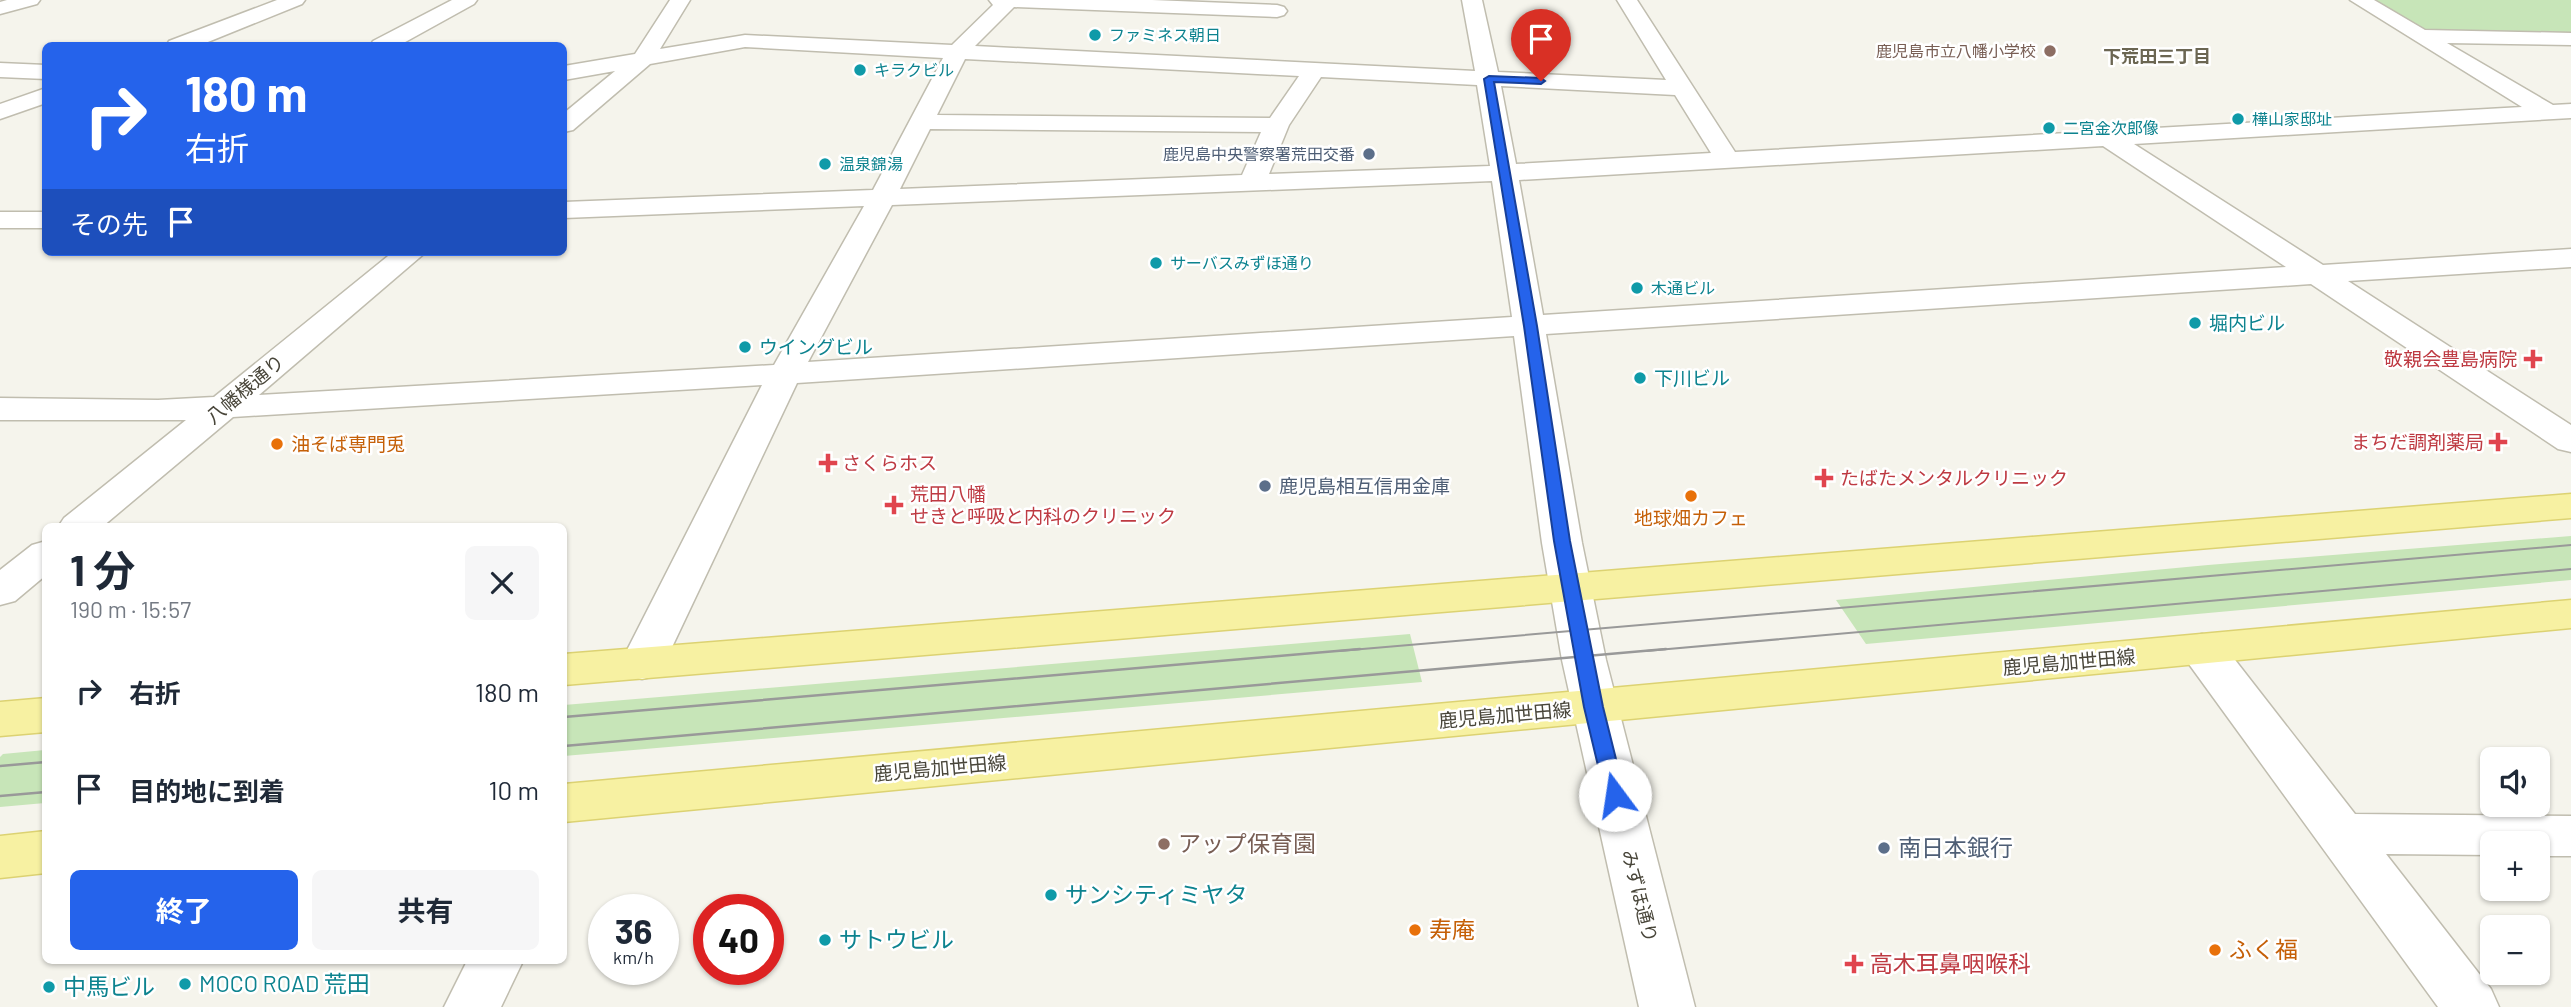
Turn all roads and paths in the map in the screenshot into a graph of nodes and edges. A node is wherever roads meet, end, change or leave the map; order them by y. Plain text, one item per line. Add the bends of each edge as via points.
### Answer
1 (30, 0) edge
2 (295, 0) edge
3 (467, 0) edge
4 (680, 0) edge
5 (999, 0) edge
6 (1008, 0) edge
7 (1472, 0) edge
8 (1628, 0) edge
9 (2360, 0) edge
10 (1279, 5) edge
11 (0, 8) edge
12 (2420, 36) junction
13 (2571, 39) edge
14 (187, 42) edge
15 (388, 42) edge
16 (957, 52) junction
17 (642, 60) junction
18 (1259, 67) junction
19 (0, 70) edge
20 (1314, 70) junction
21 (42, 72) edge
22 (567, 72) edge
23 (1489, 79) junction
24 (1681, 88) junction
25 (42, 96) edge
26 (0, 112) edge
27 (2560, 112) edge
28 (567, 122) edge
29 (920, 122) junction
30 (1278, 125) junction
31 (2571, 126) edge
32 (2108, 138) junction
33 (1727, 159) junction
34 (1504, 173) junction
35 (1252, 182) junction
36 (880, 198) junction
37 (567, 210) edge
38 (0, 220) edge
39 (42, 220) edge
40 (406, 256) edge
41 (2571, 258) edge
42 (2318, 275) junction
43 (1530, 326) junction
44 (785, 374) junction
45 (224, 407) junction
46 (0, 410) edge
47 (2571, 441) edge
48 (2571, 506) edge
49 (83, 523) edge
50 (42, 557) edge
51 (1571, 590) junction
52 (0, 591) edge
53 (2571, 614) edge
54 (2202, 649) junction
55 (642, 664) junction
56 (567, 670) edge
57 (1594, 707) junction
58 (42, 715) edge
59 (0, 719) edge
60 (568, 810) edge
61 (2341, 834) junction
62 (2571, 836) edge
63 (42, 852) edge
64 (0, 856) edge
65 (494, 964) edge
66 (472, 1007) edge
67 (1667, 1007) edge
68 (2471, 1007) edge

1 - 11 street
2 - 14 street
3 - 15 street
4 - 17 street
5 - 6 street
6 - 10 street
6 - 16 street
7 - 23 street, みずほ通り
8 - 24 street
9 - 12 street
10 - 18 street
12 - 13 street
12 - 27 street
16 - 17 street via 745,41
16 - 18 street
16 - 29 street
17 - 22 street
17 - 28 street
18 - 20 street
19 - 21 street
20 - 23 street
20 - 30 street
23 - 24 street
23 - 34 street, みずほ通り
24 - 33 street
25 - 26 street
27 - 31 street
27 - 32 street
29 - 30 street
29 - 36 street
30 - 35 street
32 - 33 street
32 - 42 street
33 - 34 street
34 - 35 street
34 - 43 street, みずほ通り
35 - 36 street
36 - 37 street
36 - 44 street
38 - 39 street
40 - 45 street, 八幡様通り
41 - 42 street
42 - 43 street
42 - 47 street
43 - 44 street
43 - 51 street, みずほ通り
44 - 45 street
44 - 55 street
45 - 46 street
45 - 49 street, 八幡様通り
48 - 51 main road
50 - 52 street
51 - 55 main road
51 - 57 street, みずほ通り
53 - 54 main road, 鹿児島加世田線
54 - 57 main road, 鹿児島加世田線
54 - 61 street
55 - 56 main road
57 - 60 main road, 鹿児島加世田線
57 - 67 street, みずほ通り
58 - 59 main road
61 - 62 street
61 - 68 street
63 - 64 main road
65 - 66 street

